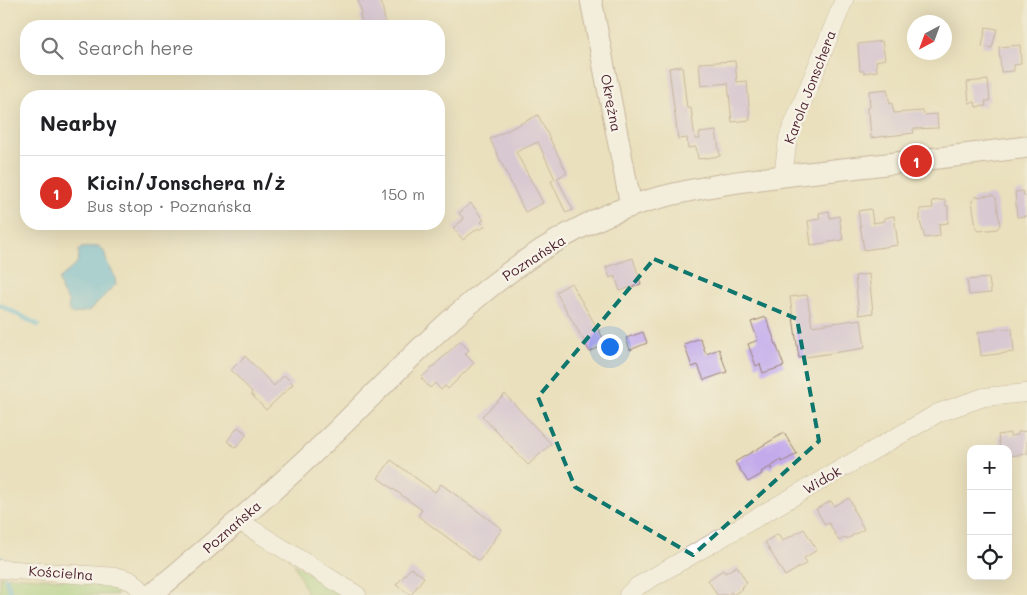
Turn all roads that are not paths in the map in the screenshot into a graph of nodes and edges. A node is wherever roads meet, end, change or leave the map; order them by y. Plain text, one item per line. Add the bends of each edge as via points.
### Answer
1 (591, 0) edge
2 (844, 0) edge
3 (1027, 147) edge
4 (783, 176) junction
5 (631, 206) junction
6 (1027, 393) edge
7 (240, 521) junction
8 (0, 569) edge
9 (146, 595) edge
10 (151, 595) edge
11 (357, 595) edge
12 (628, 595) edge

1 - 5 street, Okrężna
2 - 4 street, Karola Jonschera via 788,138
3 - 4 street, Poznańska
4 - 5 street, Poznańska via 700,188
5 - 7 street, Poznańska via 551,244 477,297
6 - 12 street, Widok via 984,397 938,413 638,586
7 - 10 street, Poznańska
7 - 11 street
8 - 9 street, Kościelna via 118,577 132,581

